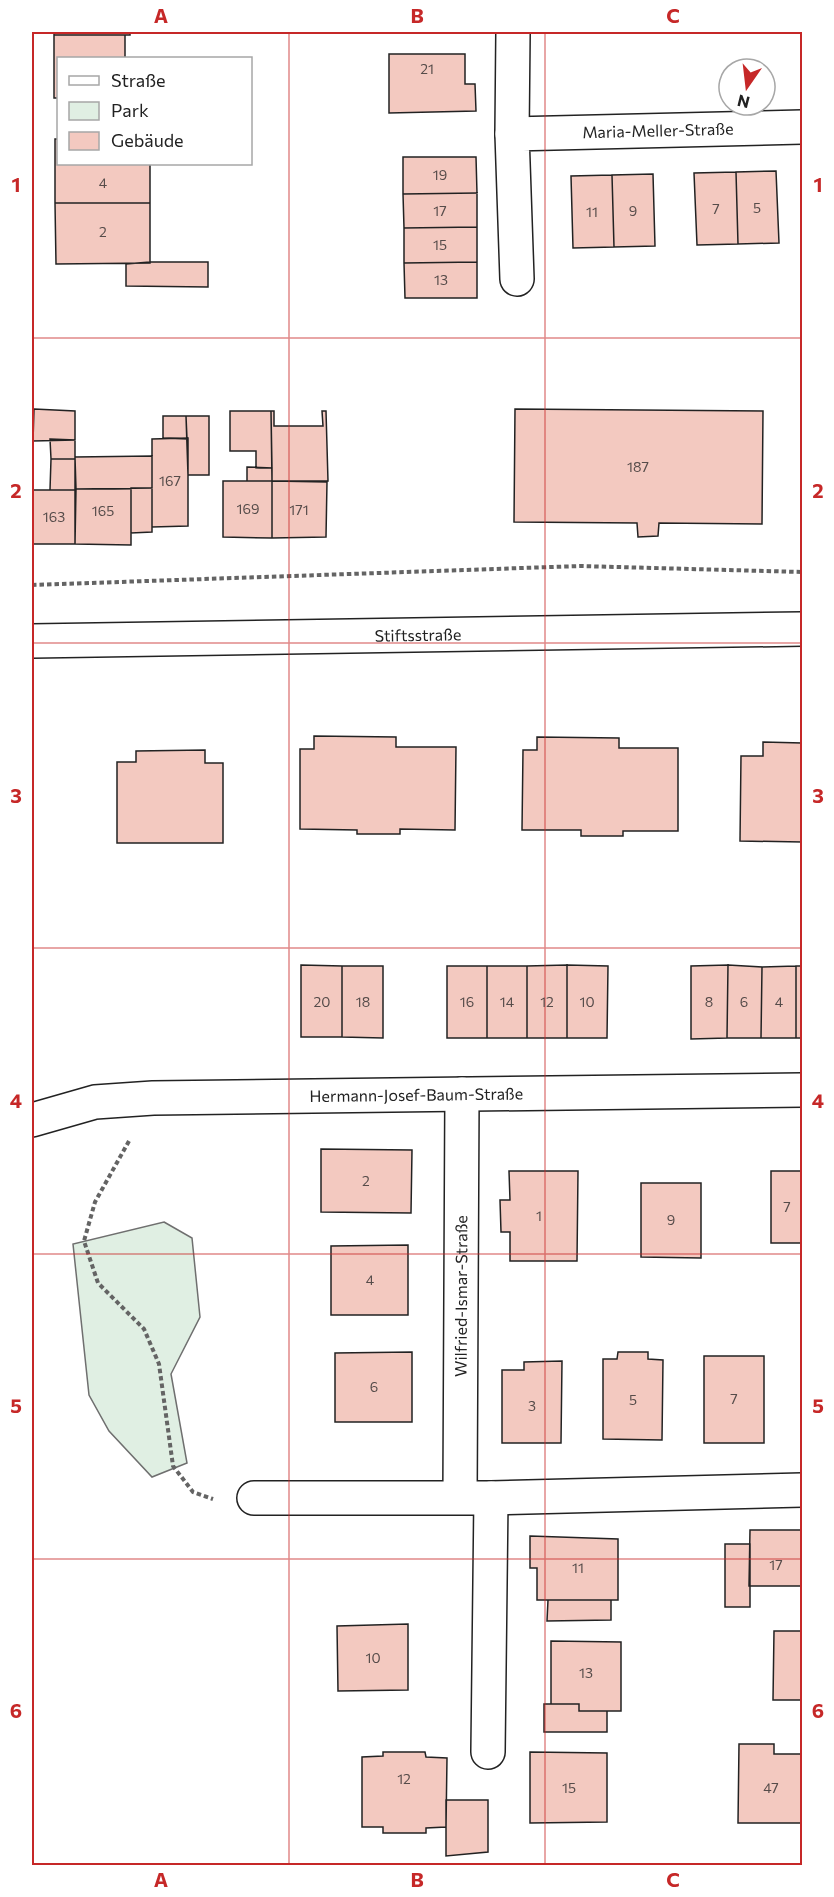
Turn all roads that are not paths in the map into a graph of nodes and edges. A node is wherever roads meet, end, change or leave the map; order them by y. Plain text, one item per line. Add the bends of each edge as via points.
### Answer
1 (513, 32) edge
2 (802, 127) edge
3 (513, 134) junction
4 (517, 279) dead end
5 (802, 628) edge
6 (32, 641) edge
7 (802, 1090) edge
8 (462, 1094) junction
9 (32, 1120) edge
10 (802, 1490) edge
11 (254, 1498) road end
12 (476, 1498) junction
13 (488, 1752) dead end

1 - 3 street
2 - 3 street, Maria-Meller-Straße
3 - 4 street
5 - 6 street, Stiftsstraße
7 - 8 street, Hermann-Josef-Baum-Straße
8 - 9 street, Hermann-Josef-Baum-Straße via 153,1098 95,1102
8 - 12 street, Wilfried-Ismar-Straße
10 - 12 street
11 - 12 street
12 - 13 street, Wilfried-Ismar-Straße

